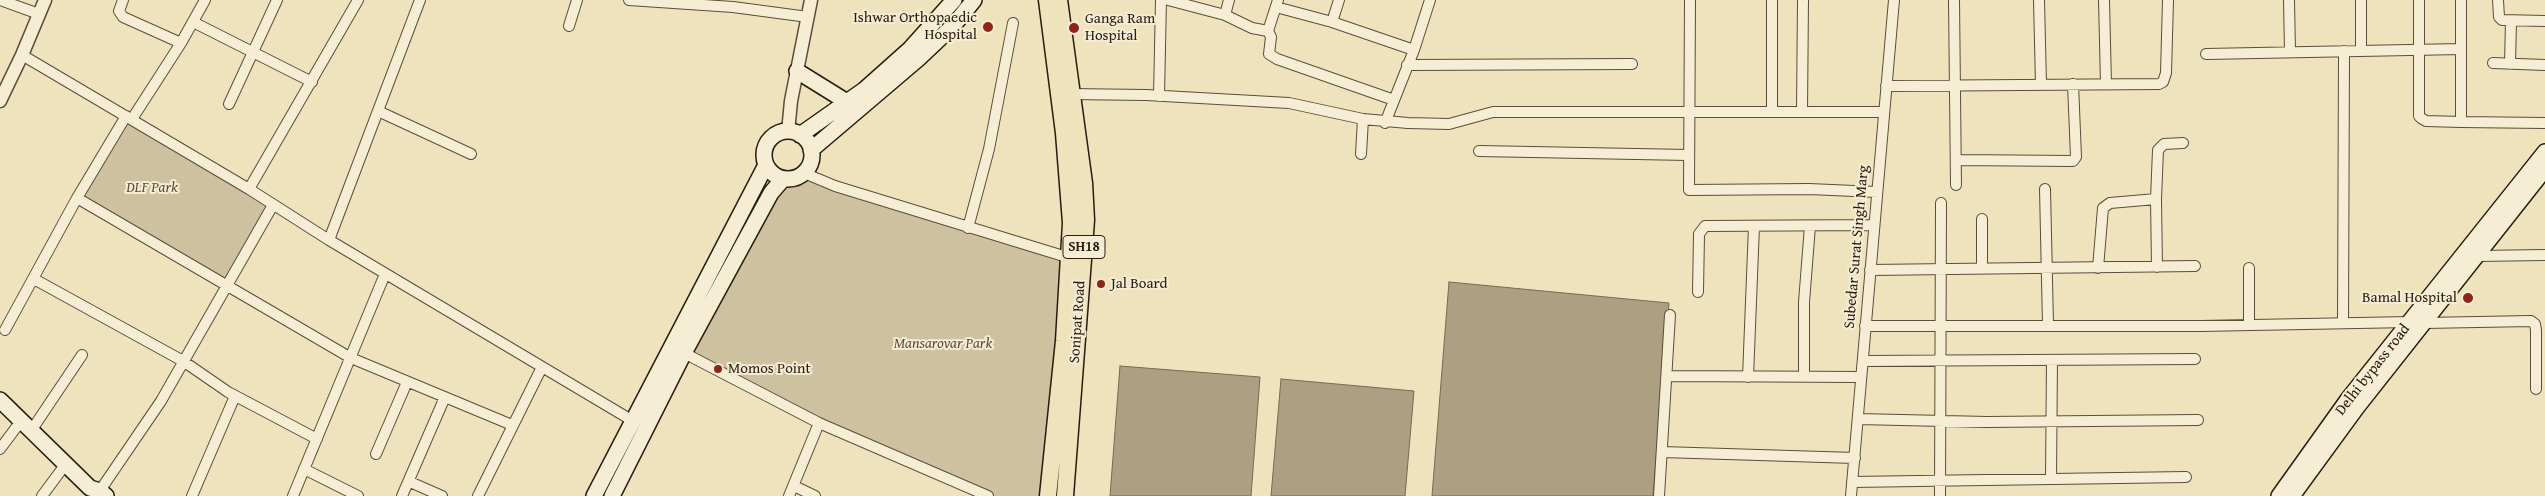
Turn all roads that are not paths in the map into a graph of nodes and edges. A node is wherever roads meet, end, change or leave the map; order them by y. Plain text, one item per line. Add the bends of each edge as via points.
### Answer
1 (0, 0) edge
2 (45, 0) edge
3 (122, 0) edge
4 (205, 0) edge
5 (277, 0) edge
6 (358, 0) edge
7 (420, 0) edge
8 (577, 0) edge
9 (629, 0) edge
10 (811, 0) edge
11 (954, 0) edge
12 (974, 0) edge
13 (1048, 0) edge
14 (1059, 0) edge
15 (1162, 0) edge
16 (1168, 0) edge
17 (1229, 0) edge
18 (1340, 0) edge
19 (1430, 0) edge
20 (1690, 0) edge
21 (1772, 0) edge
22 (1803, 0) edge
23 (1894, 0) edge
24 (1954, 0) edge
25 (2039, 0) edge
26 (2104, 0) edge
27 (2168, 0) edge
28 (2289, 0) edge
29 (2361, 0) edge
30 (2419, 0) edge
31 (2462, 0) edge
32 (2498, 0) edge
33 (640, 1) edge
34 (1190, 2) edge
35 (712, 3) edge
36 (1277, 4) edge
37 (39, 14) junction
38 (1224, 15) junction
39 (808, 17) junction
40 (2511, 21) junction
41 (2545, 21) edge
42 (193, 22) junction
43 (1332, 22) junction
44 (1014, 23) dead end
45 (569, 26) dead end
46 (1268, 31) junction
47 (181, 44) junction
48 (2461, 48) junction
49 (2419, 49) junction
50 (1414, 50) junction
51 (2344, 51) junction
52 (2361, 51) junction
53 (2290, 52) junction
54 (252, 53) junction
55 (2206, 54) dead end
56 (22, 55) junction
57 (2493, 63) dead end
58 (1632, 64) dead end
59 (2510, 64) junction
60 (1407, 65) junction
61 (2545, 65) edge
62 (797, 71) junction
63 (312, 82) junction
64 (2041, 84) junction
65 (2073, 84) junction
66 (2106, 84) junction
67 (1954, 85) junction
68 (1886, 86) junction
69 (1067, 94) junction
70 (1159, 96) junction
71 (1, 97) edge
72 (1394, 100) junction
73 (846, 102) junction
74 (229, 104) dead end
75 (378, 111) junction
76 (1690, 112) junction
77 (1772, 112) junction
78 (1802, 112) junction
79 (1884, 112) junction
80 (129, 118) junction
81 (1363, 120) junction
82 (2461, 122) junction
83 (1385, 123) junction
84 (2545, 123) edge
85 (794, 133) junction
86 (2183, 143) dead end
87 (811, 150) junction
88 (1479, 152) dead end
89 (471, 154) dead end
90 (1361, 154) dead end
91 (1688, 156) junction
92 (1956, 160) junction
93 (2544, 161) edge
94 (766, 165) junction
95 (804, 173) junction
96 (783, 179) junction
97 (1956, 185) dead end
98 (250, 189) junction
99 (2045, 189) dead end
100 (1877, 192) junction
101 (77, 198) junction
102 (2156, 199) junction
103 (1941, 203) dead end
104 (273, 205) junction
105 (1982, 219) dead end
106 (1874, 225) junction
107 (1754, 226) junction
108 (1810, 226) junction
109 (968, 228) junction
110 (329, 240) junction
111 (2545, 255) edge
112 (1070, 258) junction
113 (2469, 260) junction
114 (2195, 266) dead end
115 (2157, 267) junction
116 (2047, 268) junction
117 (2098, 268) junction
118 (2249, 268) dead end
119 (1941, 269) junction
120 (1982, 269) junction
121 (1870, 270) junction
122 (385, 274) junction
123 (34, 279) junction
124 (225, 286) junction
125 (1698, 292) dead end
126 (1670, 315) dead end
127 (2343, 323) junction
128 (2417, 323) junction
129 (2249, 325) junction
130 (1866, 326) junction
131 (1941, 326) junction
132 (2048, 326) junction
133 (5, 330) dead end
134 (1070, 342) junction
135 (684, 354) junction
136 (82, 355) dead end
137 (352, 358) junction
138 (2195, 359) dead end
139 (1941, 360) junction
140 (2052, 360) junction
141 (183, 361) junction
142 (1863, 361) junction
143 (542, 367) junction
144 (1804, 375) junction
145 (1667, 376) junction
146 (1748, 377) junction
147 (1861, 377) junction
148 (407, 382) junction
149 (2536, 389) dead end
150 (236, 396) junction
151 (445, 397) junction
152 (0, 400) edge
153 (1858, 419) junction
154 (2198, 420) dead end
155 (633, 421) junction
156 (1942, 421) junction
157 (2051, 421) junction
158 (819, 423) junction
159 (512, 425) junction
160 (26, 426) junction
161 (317, 439) junction
162 (0, 448) edge
163 (1662, 452) junction
164 (376, 454) dead end
165 (1855, 458) junction
166 (66, 465) junction
167 (304, 469) junction
168 (2186, 477) dead end
169 (2051, 479) junction
170 (1940, 480) junction
171 (410, 482) junction
172 (1852, 482) junction
173 (791, 491) edge
174 (967, 492) edge
175 (97, 493) edge
176 (42, 496) edge
177 (192, 496) edge
178 (293, 496) edge
179 (358, 496) edge
180 (402, 496) edge
181 (442, 496) edge
182 (478, 496) edge
183 (594, 496) edge
184 (612, 496) edge
185 (815, 496) edge
186 (988, 496) edge
187 (1048, 496) edge
188 (1065, 496) edge
189 (1659, 496) edge
190 (1851, 496) edge
191 (1940, 496) edge
192 (2279, 496) edge
193 (2292, 496) edge

1 - 37 street
2 - 37 street
3 - 47 street via 119,11 123,17
4 - 42 street
5 - 54 street
6 - 63 street
7 - 75 street
8 - 45 street
9 - 33 street
10 - 39 street
11 - 73 main road via 910,49
12 - 87 main road via 953,26 918,59
13 - 69 main road, Sonipat Road / SH18
14 - 69 main road, Sonipat Road / SH18
15 - 70 street
16 - 34 street
17 - 38 street
18 - 43 street
19 - 50 street
20 - 76 street
21 - 77 street
22 - 78 street
23 - 68 street, Subedar Surat Singh Marg
24 - 67 street
25 - 64 street
26 - 66 street
27 - 66 street via 2163,82
28 - 53 street
29 - 52 street
30 - 49 street
31 - 48 street
32 - 40 street via 2499,17
33 - 35 street
34 - 38 street
35 - 39 street
36 - 43 street
36 - 46 street
37 - 56 street
38 - 46 street via 1252,28
39 - 62 street
40 - 41 street
40 - 59 street
42 - 47 street
42 - 54 street
43 - 50 street
44 - 109 street via 989,149
46 - 72 street via 1271,37 1269,54 1277,59
47 - 80 street
48 - 49 street
48 - 82 street
49 - 52 street
49 - 82 street via 2419,116 2426,121
50 - 60 street
51 - 52 street
51 - 53 street
51 - 127 street
53 - 55 street
54 - 63 street
54 - 74 street
56 - 71 street
56 - 80 street
57 - 59 street
58 - 60 street
59 - 61 street
60 - 72 street
62 - 73 main road
62 - 85 street
63 - 98 street
64 - 65 street
64 - 67 street
65 - 66 street
65 - 92 street via 2076,158 2073,161
67 - 68 street
67 - 92 street
68 - 79 street, Subedar Surat Singh Marg
69 - 70 street
69 - 112 main road, Sonipat Road / SH18
69 - 134 main road, Sonipat Road / SH18 via 1084,183 1086,220
70 - 81 street via 1289,102
72 - 83 street
73 - 85 main road
75 - 89 street
75 - 110 street
76 - 77 street
76 - 83 street via 1493,112 1449,124
76 - 91 street
77 - 78 street
78 - 79 street
79 - 100 street, Subedar Surat Singh Marg
80 - 98 street
80 - 101 street
81 - 83 street
81 - 90 street
82 - 84 street
85 - 87 main road via 807,142
85 - 94 main road via 781,132 769,141 765,148
86 - 102 street via 2164,144 2158,150
87 - 95 main road via 811,160
88 - 91 street
91 - 100 street via 1687,186 1692,192 1809,189
92 - 97 street
93 - 113 main road, Delhi bypass road
94 - 96 main road
94 - 155 main road
95 - 96 main road
95 - 109 street
96 - 135 main road via 771,192
98 - 104 street
99 - 116 street
100 - 106 street, Subedar Surat Singh Marg
101 - 123 street
101 - 124 street
102 - 115 street
102 - 117 street via 2110,203 2103,208
103 - 119 street
104 - 110 street
104 - 124 street
105 - 120 street
106 - 108 street
106 - 121 street, Subedar Surat Singh Marg
107 - 108 street
107 - 125 street via 1705,226 1701,229
107 - 146 street
108 - 144 street via 1804,302
109 - 112 street
110 - 122 street
111 - 113 street
112 - 134 main road, Sonipat Road / SH18
113 - 128 main road, Delhi bypass road
114 - 115 street
115 - 117 street
116 - 117 street
116 - 120 street
116 - 132 street
118 - 129 street
119 - 120 street
119 - 121 street
119 - 131 street
121 - 130 street, Subedar Surat Singh Marg
122 - 137 street
122 - 143 street
123 - 133 street
123 - 141 street
124 - 137 street
124 - 141 street
126 - 145 street
127 - 128 street
127 - 129 street
128 - 149 street via 2531,321 2536,330
128 - 192 main road, Delhi bypass road via 2349,398
128 - 193 main road, Delhi bypass road
129 - 132 street
130 - 131 street
130 - 142 street, Subedar Surat Singh Marg
131 - 132 street
131 - 139 street
134 - 187 main road, Sonipat Road / SH18
134 - 188 main road, Sonipat Road / SH18
135 - 158 street
135 - 184 main road
136 - 160 street
137 - 148 street
137 - 161 street
138 - 140 street
139 - 140 street
139 - 142 street
139 - 156 street
140 - 157 street
141 - 150 street
141 - 175 street via 161,401
142 - 147 street, Subedar Surat Singh Marg
143 - 155 street
143 - 159 street
144 - 146 street
144 - 147 street via 1810,378
145 - 146 street
145 - 163 street
147 - 153 street, Subedar Surat Singh Marg
148 - 151 street
148 - 164 street
150 - 161 street
150 - 177 street
151 - 159 street
151 - 171 street
152 - 160 main road
153 - 156 street
153 - 165 street, Subedar Surat Singh Marg
154 - 157 street
155 - 183 main road
156 - 157 street
156 - 170 street
157 - 169 street
158 - 173 street
158 - 174 street
159 - 182 street
160 - 162 street
160 - 166 main road
161 - 167 street
163 - 165 street
163 - 189 street
165 - 172 street, Subedar Surat Singh Marg
166 - 175 main road
166 - 176 street
167 - 178 street
167 - 179 street
168 - 169 street
169 - 170 street
170 - 172 street
170 - 191 street
171 - 180 street
171 - 181 street
172 - 190 street, Subedar Surat Singh Marg
173 - 185 street
174 - 186 street

